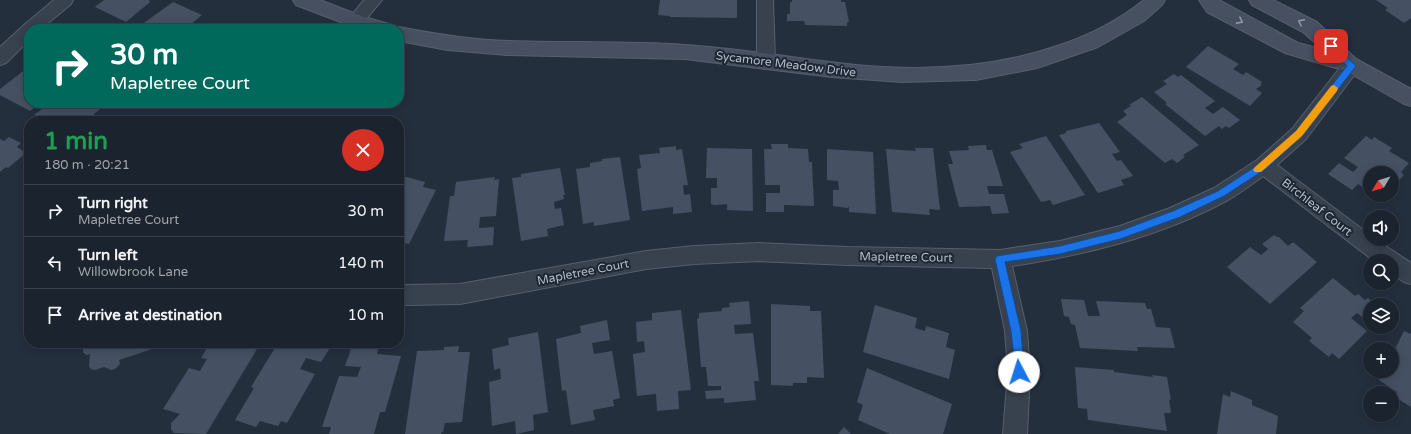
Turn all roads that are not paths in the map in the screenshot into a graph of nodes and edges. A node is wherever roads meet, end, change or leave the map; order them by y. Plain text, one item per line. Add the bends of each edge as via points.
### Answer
1 (66, 0) edge
2 (302, 0) edge
3 (374, 0) edge
4 (766, 0) edge
5 (1156, 0) edge
6 (1208, 0) edge
7 (1258, 0) edge
8 (355, 21) junction
9 (37, 24) edge
10 (365, 24) edge
11 (404, 35) edge
12 (24, 36) edge
13 (0, 58) edge
14 (766, 61) junction
15 (1352, 66) junction
16 (1411, 98) edge
17 (1264, 166) junction
18 (1381, 254) edge
19 (1000, 259) junction
20 (1399, 267) edge
21 (1411, 275) edge
22 (404, 295) edge
23 (1015, 434) edge

1 - 9 street
2 - 8 street
3 - 8 street
4 - 14 street
5 - 14 street, Sycamore Meadow Drive via 1137,16 1091,42 1037,61 976,73 902,75 832,70
6 -> 15 street via 1214,7 1292,48
15 -> 7 street via 1310,27
8 - 10 street
11 - 14 street, Sycamore Meadow Drive via 448,43 507,48 686,52
12 - 13 street
15 - 16 street
15 - 17 street, Mapletree Court via 1299,134
17 - 18 street, Birchleaf Court
17 - 19 street, Mapletree Court via 1221,194 1120,235 1060,250
19 - 22 street, Mapletree Court via 759,252 694,255 646,260 460,294
19 - 23 street via 1016,331 1019,372
20 - 21 street, Birchleaf Court

